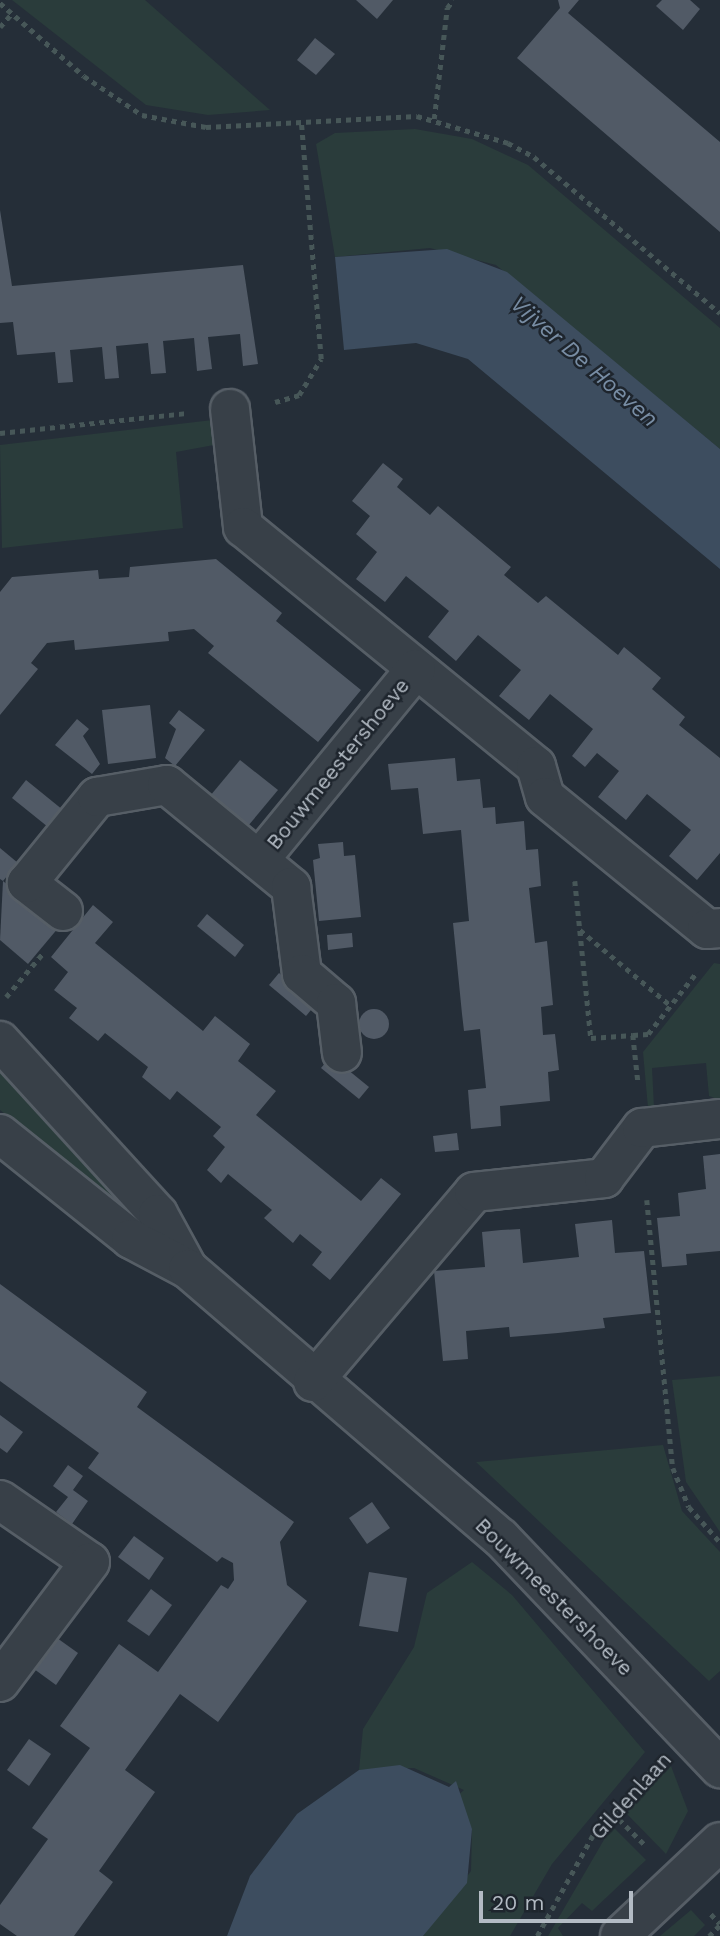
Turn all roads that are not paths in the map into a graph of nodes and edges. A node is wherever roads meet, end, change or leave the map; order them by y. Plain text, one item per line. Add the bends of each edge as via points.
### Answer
1 (230, 409) road end
2 (416, 669) junction
3 (259, 860) junction
4 (63, 911) road end
5 (720, 928) edge
6 (0, 1041) edge
7 (342, 1053) dead end
8 (720, 1119) edge
9 (0, 1134) edge
10 (188, 1269) junction
11 (313, 1382) junction
12 (0, 1500) edge
13 (0, 1682) edge
14 (720, 1768) edge
15 (720, 1842) edge
16 (620, 1936) edge

1 - 2 street, Bouwmeestershoeve via 243,527
2 - 3 street, Bouwmeestershoeve
2 - 5 street, Bouwmeestershoeve via 536,766 545,797 569,818 707,929
3 - 4 street, Bouwmeestershoeve via 167,785 97,797 27,883
3 - 7 street, Bouwmeestershoeve via 291,887 302,974 336,1003
6 - 10 street, Bouwmeestershoeve via 158,1214
8 - 11 street via 633,1140 604,1178 474,1192
9 - 10 street, Bouwmeestershoeve via 131,1239
10 - 11 street, Bouwmeestershoeve
11 - 14 street, Bouwmeestershoeve via 501,1538
12 - 13 street via 90,1562
15 - 16 street

